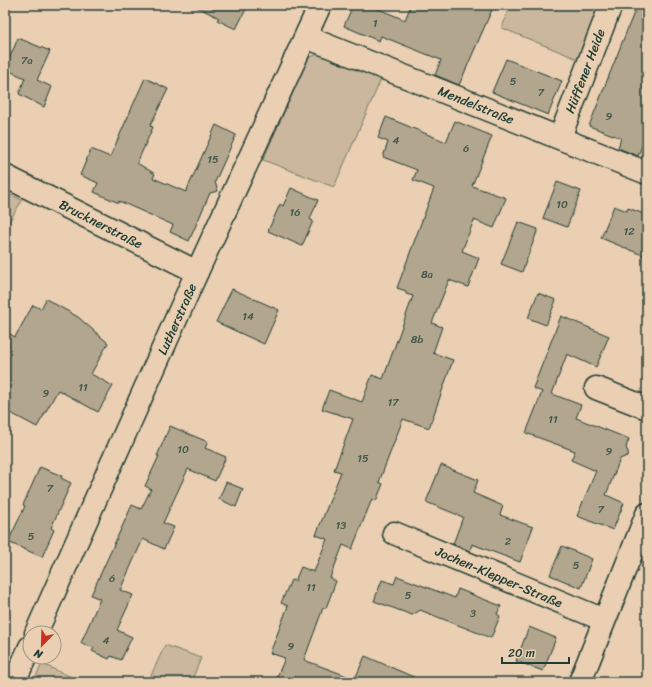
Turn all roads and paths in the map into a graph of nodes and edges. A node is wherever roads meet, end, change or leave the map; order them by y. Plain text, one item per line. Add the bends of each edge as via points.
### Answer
1 (320, 5) edge
2 (611, 5) edge
3 (306, 37) junction
4 (560, 137) junction
5 (647, 173) edge
6 (5, 176) edge
7 (197, 272) junction
8 (596, 388) dead end
9 (647, 408) edge
10 (647, 514) edge
11 (394, 533) dead end
12 (604, 620) junction
13 (40, 625) edge
14 (22, 664) edge
15 (14, 682) edge
16 (580, 682) edge

1 - 3 street, Lutherstraße
2 - 4 street, Hüffener Heide
3 - 4 street, Mendelstraße
3 - 7 street, Lutherstraße
4 - 5 street, Mendelstraße
6 - 7 street, Brucknerstraße
7 - 13 street, Lutherstraße
8 - 9 street
10 - 12 street
11 - 12 street, Jochen-Klepper-Straße
12 - 16 street
14 - 15 street

